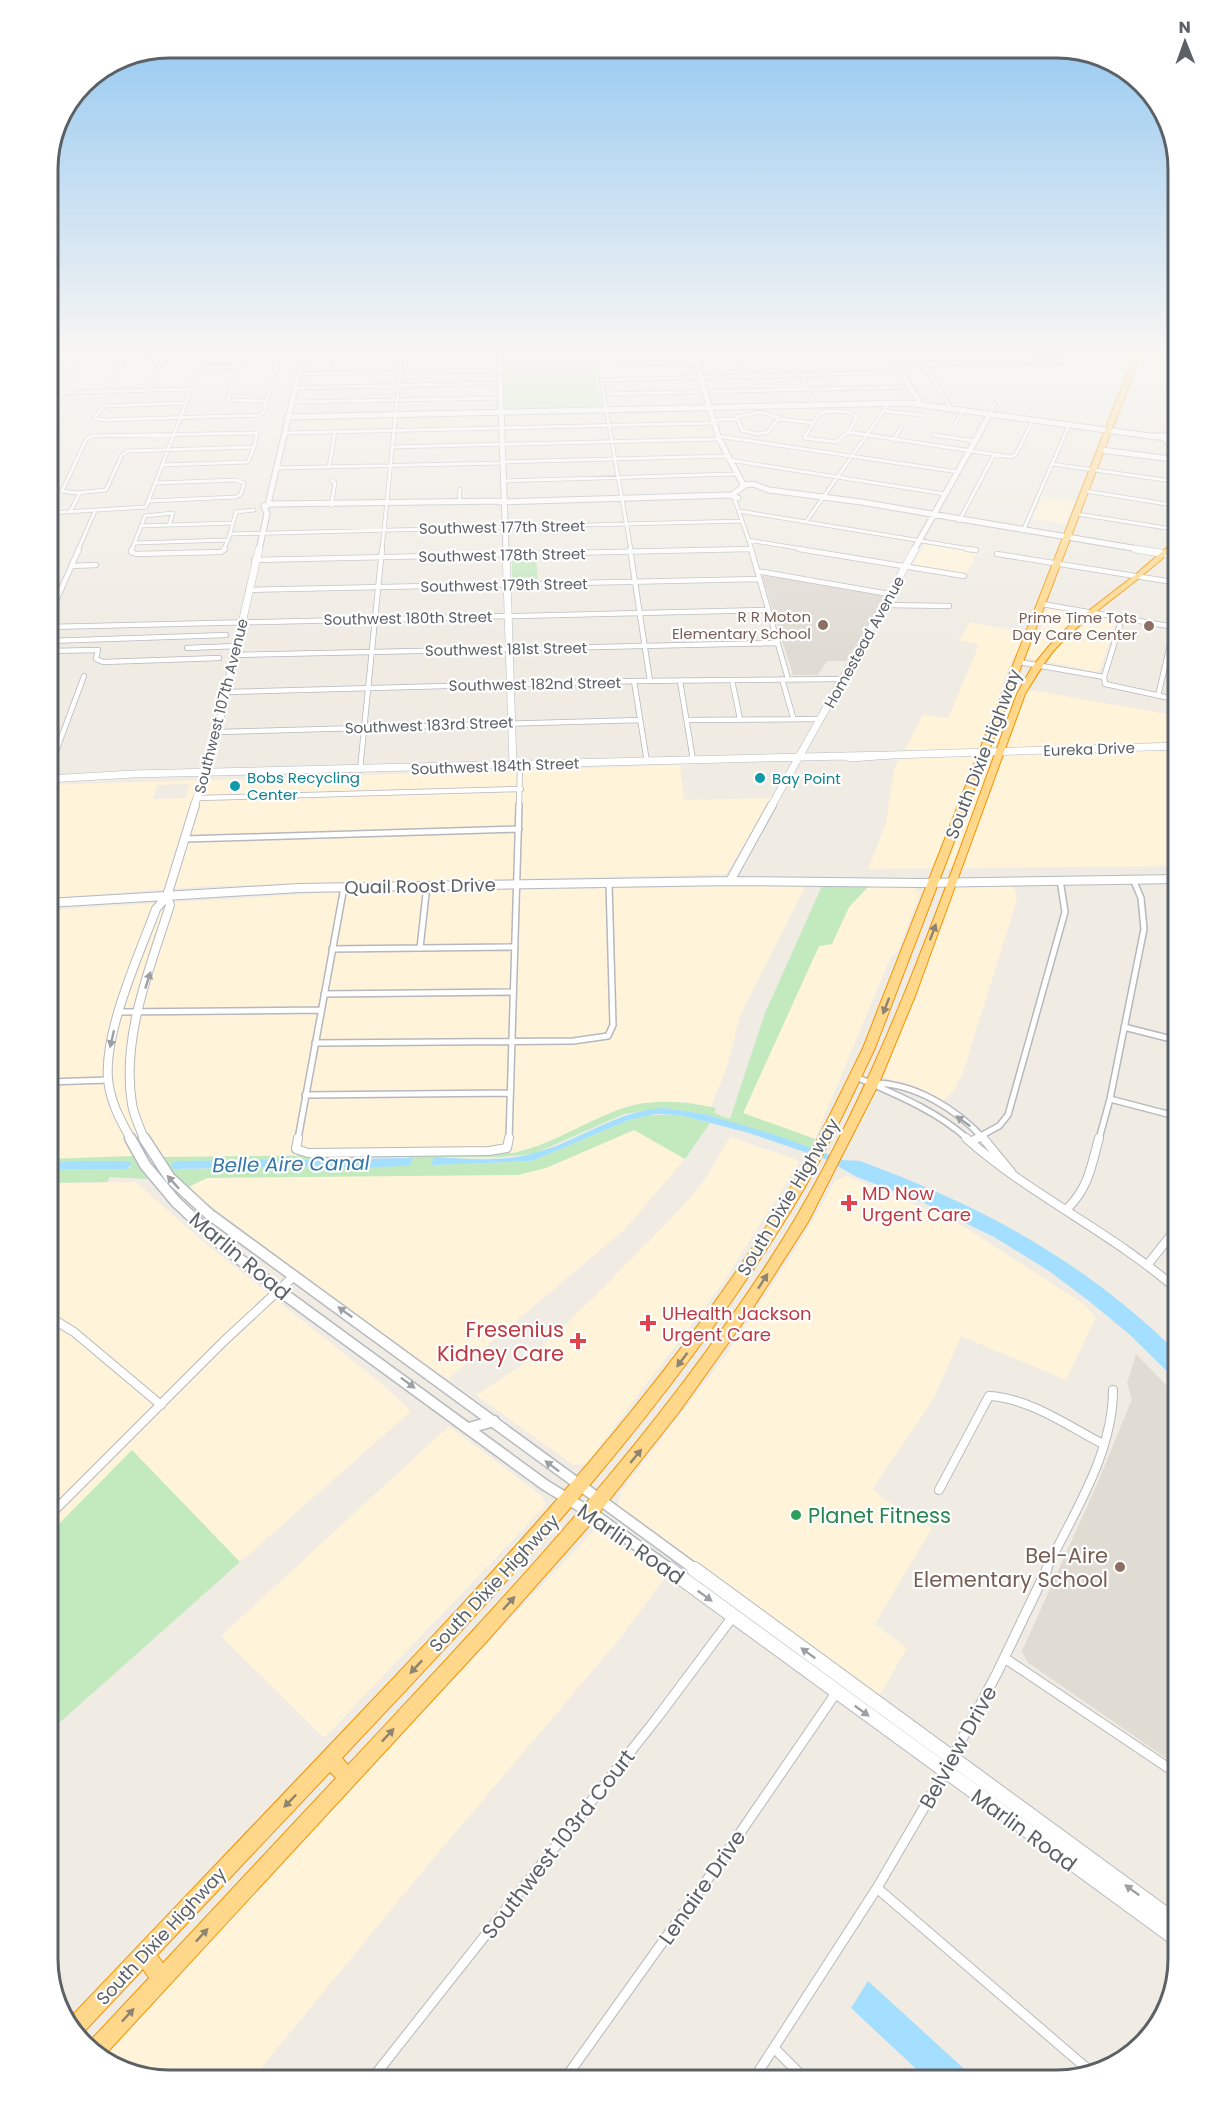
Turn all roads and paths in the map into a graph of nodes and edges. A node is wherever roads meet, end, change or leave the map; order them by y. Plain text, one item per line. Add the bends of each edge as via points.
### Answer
1 (83, 450) edge
2 (141, 450) edge
3 (168, 450) edge
4 (253, 450) edge
5 (281, 450) edge
6 (332, 450) edge
7 (391, 450) edge
8 (502, 450) edge
9 (614, 450) edge
10 (724, 450) edge
11 (812, 450) edge
12 (856, 450) edge
13 (957, 450) edge
14 (1016, 450) edge
15 (1058, 450) edge
16 (1101, 450) edge
17 (1103, 450) edge
18 (969, 452) junction
19 (994, 455) junction
20 (852, 456) junction
21 (728, 458) junction
22 (616, 459) junction
23 (1168, 459) edge
24 (502, 463) junction
25 (1052, 464) junction
26 (162, 465) junction
27 (389, 465) junction
28 (329, 467) junction
29 (277, 468) junction
30 (1094, 470) junction
31 (958, 472) junction
32 (736, 475) junction
33 (620, 477) junction
34 (838, 477) junction
35 (332, 480) dead end
36 (1168, 480) edge
37 (503, 481) junction
38 (156, 483) junction
39 (744, 486) junction
40 (753, 488) junction
41 (460, 489) dead end
42 (1085, 491) junction
43 (80, 493) junction
44 (945, 494) junction
45 (622, 498) junction
46 (731, 498) junction
47 (822, 499) junction
48 (149, 501) junction
49 (503, 501) junction
50 (459, 502) junction
51 (386, 503) junction
52 (1168, 504) edge
53 (331, 505) junction
54 (270, 506) junction
55 (255, 510) dead end
56 (95, 511) junction
57 (740, 511) junction
58 (70, 512) junction
59 (59, 513) edge
60 (1077, 514) junction
61 (933, 517) junction
62 (959, 521) junction
63 (742, 522) junction
64 (806, 522) junction
65 (233, 523) junction
66 (625, 524) junction
67 (170, 525) junction
68 (141, 526) junction
69 (505, 527) junction
70 (1168, 528) edge
71 (384, 530) junction
72 (1023, 531) junction
73 (261, 532) junction
74 (230, 533) junction
75 (1067, 538) junction
76 (228, 540) junction
77 (748, 540) junction
78 (920, 541) junction
79 (135, 543) junction
80 (750, 549) junction
81 (976, 550) dead end
82 (1168, 550) edge
83 (629, 552) junction
84 (997, 554) dead end
85 (1164, 554) junction
86 (506, 555) junction
87 (1168, 555) edge
88 (380, 558) junction
89 (255, 561) junction
90 (1058, 563) junction
91 (96, 565) dead end
92 (71, 566) junction
93 (906, 566) junction
94 (757, 571) junction
95 (964, 576) dead end
96 (1136, 576) junction
97 (759, 579) junction
98 (1168, 581) edge
99 (634, 582) junction
100 (506, 584) junction
101 (378, 587) junction
102 (248, 590) junction
103 (59, 594) edge
104 (889, 594) junction
105 (885, 604) junction
106 (1042, 604) junction
107 (949, 606) dead end
108 (768, 610) junction
109 (1089, 612) junction
110 (640, 613) junction
111 (507, 616) junction
112 (1122, 618) junction
113 (375, 619) junction
114 (243, 622) junction
115 (1168, 626) edge
116 (59, 627) edge
117 (226, 634) dead end
118 (190, 636) junction
119 (103, 639) junction
120 (59, 641) edge
121 (778, 643) junction
122 (237, 645) junction
123 (187, 646) junction
124 (645, 646) junction
125 (99, 650) junction
126 (508, 650) junction
127 (59, 651) edge
128 (371, 653) junction
129 (235, 655) junction
130 (1168, 655) edge
131 (219, 658) dead end
132 (183, 659) junction
133 (1019, 662) junction
134 (1037, 665) junction
135 (84, 676) dead end
136 (1104, 677) junction
137 (785, 679) junction
138 (843, 679) junction
139 (732, 680) junction
140 (634, 681) junction
141 (650, 681) junction
142 (680, 681) junction
143 (1011, 681) junction
144 (1026, 684) junction
145 (510, 685) junction
146 (368, 688) junction
147 (226, 692) junction
148 (1158, 696) junction
149 (1168, 698) edge
150 (793, 717) junction
151 (820, 718) junction
152 (740, 719) junction
153 (640, 720) junction
154 (687, 720) junction
155 (511, 723) junction
156 (364, 727) junction
157 (217, 732) junction
158 (1168, 746) edge
159 (59, 749) edge
160 (983, 752) junction
161 (999, 752) junction
162 (799, 757) junction
163 (693, 760) junction
164 (647, 762) junction
165 (516, 765) junction
166 (360, 770) junction
167 (206, 774) junction
168 (59, 777) edge
169 (521, 789) junction
170 (198, 798) junction
171 (966, 799) junction
172 (981, 802) junction
173 (519, 829) junction
174 (185, 839) junction
175 (1133, 879) junction
176 (1168, 879) edge
177 (730, 880) junction
178 (935, 880) junction
179 (1060, 880) junction
180 (951, 881) junction
181 (609, 882) junction
182 (518, 884) junction
183 (427, 885) junction
184 (344, 887) junction
185 (167, 896) junction
186 (59, 902) edge
187 (515, 947) junction
188 (420, 948) junction
189 (332, 949) junction
190 (907, 952) junction
191 (139, 955) junction
192 (156, 955) junction
193 (902, 964) junction
194 (918, 971) junction
195 (914, 984) junction
196 (513, 992) junction
197 (324, 994) junction
198 (321, 1010) junction
199 (120, 1012) junction
200 (138, 1012) junction
201 (1124, 1027) junction
202 (1168, 1038) edge
203 (511, 1041) junction
204 (315, 1043) junction
205 (856, 1077) junction
206 (127, 1078) junction
207 (108, 1080) junction
208 (58, 1082) edge
209 (873, 1083) junction
210 (510, 1093) junction
211 (305, 1095) junction
212 (1110, 1099) junction
213 (1168, 1114) edge
214 (981, 1136) junction
215 (972, 1141) junction
216 (1017, 1179) junction
217 (1067, 1209) junction
218 (1168, 1239) edge
219 (1148, 1264) junction
220 (294, 1276) junction
221 (1168, 1281) edge
222 (279, 1290) junction
223 (725, 1300) junction
224 (744, 1310) junction
225 (58, 1321) edge
226 (375, 1335) junction
227 (361, 1348) junction
228 (403, 1354) junction
229 (389, 1369) junction
230 (1113, 1390) dead end
231 (161, 1405) junction
232 (494, 1421) junction
233 (469, 1428) junction
234 (1103, 1444) junction
235 (939, 1490) dead end
236 (575, 1494) junction
237 (594, 1506) junction
238 (58, 1507) edge
239 (742, 1605) junction
240 (733, 1617) junction
241 (1006, 1659) junction
242 (836, 1693) junction
243 (330, 1758) junction
244 (952, 1758) junction
245 (1168, 1768) edge
246 (945, 1772) junction
247 (348, 1778) junction
248 (877, 1888) junction
249 (1168, 1916) edge
250 (1168, 1933) edge
251 (144, 1954) junction
252 (162, 1978) junction
253 (79, 2023) edge
254 (100, 2045) edge
255 (774, 2048) junction
256 (1084, 2066) edge
257 (379, 2069) edge
258 (572, 2069) edge
259 (760, 2070) edge
260 (796, 2070) edge

1 - 43 street via 62,490
2 - 43 street via 126,451 108,488
3 - 26 street
4 - 26 street via 248,462
5 - 29 street, Southwest 107th Avenue
6 - 28 street
7 - 27 street
8 - 24 street
9 - 22 street
10 - 21 street
11 - 20 street
12 - 20 street
13 - 18 street
14 - 19 street via 1012,457
15 - 25 street
16 - 30 highway, South Dixie Highway
17 - 23 street
18 - 19 street
18 - 31 street, Homestead Avenue
19 - 62 street
20 - 31 street
20 - 34 street
21 - 22 street
21 - 32 street
21 - 34 street
22 - 24 street
22 - 33 street
24 - 27 street
24 - 37 street
25 - 30 street
25 - 72 street
26 - 38 street
27 - 28 street
27 - 51 street
28 - 29 street
29 - 54 street, Southwest 107th Avenue
30 - 36 street
30 - 42 highway, South Dixie Highway
31 - 44 street, Homestead Avenue
32 - 33 street
32 - 39 street
32 - 40 street
33 - 37 street
33 - 45 street
34 - 44 street
34 - 47 street
35 - 53 street via 335,483
37 - 49 street
38 - 48 street
38 - 48 street via 244,483 238,497
39 - 40 street
39 - 46 street
40 - 46 street
40 - 47 street
41 - 50 street
42 - 52 street
42 - 60 highway, South Dixie Highway
43 - 58 street
44 - 61 street, Homestead Avenue
45 - 46 street
45 - 49 street
45 - 66 street
46 - 57 street
47 - 61 street
47 - 64 street
48 - 56 street via 144,509
49 - 50 street
49 - 69 street
50 - 51 street
51 - 53 street
51 - 71 street
53 - 54 street
54 - 73 street, Southwest 107th Avenue
55 - 65 street via 236,512
56 - 58 street
56 - 92 street
57 - 63 street
57 - 64 street
58 - 59 street
60 - 70 street
60 - 75 highway, South Dixie Highway
61 - 62 street
61 - 78 street, Homestead Avenue
62 - 72 street
63 - 66 street, Southwest 177th Street
63 - 77 street
64 - 78 street
65 - 67 street
65 - 74 street
66 - 69 street, Southwest 177th Street
66 - 83 street
67 - 68 street
67 - 68 street via 173,513 147,515
68 - 79 street
69 - 71 street, Southwest 177th Street
69 - 86 street
71 - 73 street, Southwest 177th Street
71 - 88 street
72 - 75 street
73 - 74 street, Southwest 177th Street
73 - 89 street, Southwest 107th Avenue
74 - 76 street
75 - 85 street
75 - 90 highway, South Dixie Highway
76 - 79 street
76 - 79 street via 221,552 138,555 132,552
77 - 80 street
77 - 93 street
78 - 81 street
78 - 93 street, Homestead Avenue
80 - 83 street, Southwest 178th Street
80 - 94 street
82 - 85 highway, South Dixie Highway
83 - 86 street, Southwest 178th Street
83 - 99 street
84 - 90 street
85 - 87 street
85 - 96 highway, South Dixie Highway
86 - 88 street, Southwest 178th Street
86 - 100 street
88 - 89 street, Southwest 178th Street
88 - 101 street
89 - 102 street, Southwest 107th Avenue
90 - 96 street
90 - 106 highway, South Dixie Highway
91 - 92 street
92 - 103 street
93 - 95 street
93 - 104 street, Homestead Avenue
94 - 97 street
94 - 104 street
96 - 98 street
96 - 109 highway, South Dixie Highway
97 - 99 street, Southwest 179th Street
97 - 108 street
99 - 100 street, Southwest 179th Street
99 - 110 street
100 - 101 street, Southwest 179th Street
100 - 111 street
101 - 102 street, Southwest 179th Street
101 - 113 street
102 - 114 street, Southwest 107th Avenue
104 - 105 street, Homestead Avenue
105 - 107 street
105 - 138 street, Homestead Avenue
106 - 109 street
106 - 133 highway, South Dixie Highway
108 - 110 street, Southwest 180th Street
108 - 121 street
109 - 112 street
109 - 134 highway, South Dixie Highway via 1061,636
110 - 111 street, Southwest 180th Street
110 - 124 street
111 - 113 street, Southwest 180th Street
111 - 126 street
112 - 115 street
112 - 136 street
113 - 114 street, Southwest 180th Street
113 - 128 street
114 - 116 street, Southwest 180th Street
114 - 122 street, Southwest 107th Avenue
117 - 118 street
118 - 119 street
118 - 123 street
119 - 120 street
119 - 125 street
121 - 124 street, Southwest 181st Street
121 - 137 street
122 - 123 street
122 - 129 street, Southwest 107th Avenue
123 - 132 street
124 - 126 street, Southwest 181st Street
124 - 141 street
125 - 127 street
125 - 132 street via 96,658 102,662
126 - 128 street, Southwest 181st Street
126 - 145 street
128 - 129 street, Southwest 181st Street
128 - 146 street
129 - 147 street, Southwest 107th Avenue
130 - 148 street
131 - 132 street
133 - 134 street
133 - 143 highway, South Dixie Highway
134 - 136 street
134 - 144 highway, South Dixie Highway
135 - 159 street
136 - 148 street via 1107,686
137 - 138 street, Southwest 182nd Street
137 - 139 street, Southwest 182nd Street
137 - 150 street
138 - 151 street, Homestead Avenue
139 - 142 street, Southwest 182nd Street
139 - 152 street
140 - 141 street, Southwest 182nd Street
140 - 145 street, Southwest 182nd Street
140 - 153 street
141 - 142 street, Southwest 182nd Street
142 - 154 street
143 - 144 highway
143 - 160 highway, South Dixie Highway
144 - 161 highway, South Dixie Highway
145 - 146 street, Southwest 182nd Street
145 - 155 street
146 - 147 street, Southwest 182nd Street
146 - 156 street
147 - 157 street, Southwest 107th Avenue
148 - 149 street
150 - 151 street
150 - 152 street
151 - 162 street, Homestead Avenue
152 - 154 street
153 - 155 street, Southwest 183rd Street
153 - 164 street
154 - 163 street
155 - 156 street, Southwest 183rd Street
155 - 165 street
156 - 157 street, Southwest 183rd Street
156 - 166 street
157 - 167 street, Southwest 107th Avenue
158 - 161 street, Eureka Drive
160 - 161 street, Southwest 184th Street
160 - 162 street, Southwest 184th Street
160 - 171 highway, South Dixie Highway
161 - 172 highway, South Dixie Highway
162 - 163 street, Southwest 184th Street
162 - 177 street, Homestead Avenue
163 - 164 street, Southwest 184th Street
164 - 165 street, Southwest 184th Street
165 - 166 street, Southwest 184th Street
165 - 169 street
166 - 167 street, Southwest 184th Street
167 - 168 street, Southwest 184th Street via 126,779
167 - 170 street, Southwest 107th Avenue
169 - 170 street
169 - 173 street
170 - 174 street, Southwest 107th Avenue
171 - 172 highway
171 - 178 highway, South Dixie Highway
172 - 180 highway, South Dixie Highway
173 - 174 street
173 - 182 street
174 - 185 street, Southwest 107th Avenue
175 - 176 street, Quail Roost Drive
175 - 179 street, Quail Roost Drive
175 - 201 street via 1141,898 1144,923
177 - 178 street, Quail Roost Drive
177 - 181 street, Quail Roost Drive
178 - 180 street, Quail Roost Drive
178 - 190 highway, South Dixie Highway
179 - 180 street, Quail Roost Drive
179 - 214 street via 1065,913 1020,1077 1005,1119
194 -> 180 highway, South Dixie Highway
181 - 182 street, Quail Roost Drive
181 - 203 street via 613,1025 608,1036 593,1040
182 - 183 street, Quail Roost Drive
182 - 187 street
183 - 184 street, Quail Roost Drive
183 - 188 street
184 - 185 street, Quail Roost Drive
184 - 189 street
185 - 186 street, Quail Roost Drive
185 - 191 street, Southwest 107th Avenue via 156,909
185 - 192 street, Southwest 107th Avenue via 170,905
187 - 188 street
187 - 196 street
188 - 189 street
189 - 197 street
190 - 193 highway, South Dixie Highway
190 - 194 highway
191 - 192 street
191 - 199 street, Southwest 107th Avenue
200 -> 192 street, Southwest 107th Avenue
193 - 195 highway
193 -> 205 highway, South Dixie Highway
194 - 195 highway, South Dixie Highway
195 - 209 highway, South Dixie Highway
196 - 197 street
196 - 203 street
197 - 198 street
198 - 200 street
198 - 204 street
199 - 200 street
199 -> 207 street, Southwest 107th Avenue via 109,1050
200 - 206 street, Southwest 107th Avenue via 129,1046
201 - 202 street
201 - 212 street
203 - 204 street
203 - 210 street
204 - 211 street
205 - 209 street
205 - 223 highway, South Dixie Highway via 813,1161
206 - 207 street
220 -> 206 street, Marlin Road via 203,1209 169,1177 140,1131 132,1112
207 - 208 street
207 - 222 street, Marlin Road via 120,1122 159,1182 223,1246
214 -> 209 street via 933,1101 886,1081
209 - 215 street via 935,1113
224 -> 209 highway, South Dixie Highway via 803,1218
210 - 211 street
210 - 211 street via 509,1143 505,1149 320,1153 297,1150 295,1144
212 - 213 street
212 - 217 street via 1083,1192
214 - 215 street
214 - 216 street
215 - 216 street
216 - 217 street
217 - 219 street
218 - 219 street
219 - 221 street
220 - 222 street
226 -> 220 street, Marlin Road
222 - 227 street, Marlin Road
222 - 231 street
223 - 224 highway
223 -> 236 highway, South Dixie Highway via 657,1394
237 -> 224 highway, South Dixie Highway via 675,1407
225 - 231 street
226 - 227 street
226 - 228 street, Marlin Road
227 - 229 street, Marlin Road
228 - 229 street
228 - 232 street, Marlin Road
229 -> 233 street, Marlin Road
230 - 234 street, Belview Drive via 1114,1410
231 - 238 street
232 - 233 street
236 -> 232 street, Marlin Road
233 - 236 street, Marlin Road
234 - 235 street via 1026,1406 994,1395 984,1401
234 - 241 street, Belview Drive
236 - 237 street, Marlin Road
236 - 237 street, Marlin Road
236 -> 243 highway, South Dixie Highway
237 - 239 street, Marlin Road
237 -> 240 street, Marlin Road
247 -> 237 highway, South Dixie Highway
239 - 240 street, Southwest 103rd Court
244 -> 239 street, Marlin Road
240 - 242 street, Marlin Road
240 - 257 street, Southwest 103rd Court
241 - 244 street, Belview Drive
241 - 245 street
242 -> 246 street, Marlin Road
242 - 258 street, Lenaire Drive
243 - 247 highway
243 -> 251 highway, South Dixie Highway
244 - 246 street, Belview Drive
249 -> 244 street, Marlin Road
246 - 248 street, Belview Drive
246 - 250 street, Marlin Road
252 -> 247 highway, South Dixie Highway
248 - 255 street, Belview Drive
248 - 256 street
251 - 252 highway
251 - 253 highway, South Dixie Highway
254 -> 252 highway, South Dixie Highway
255 - 259 street, Belview Drive
255 - 260 street

